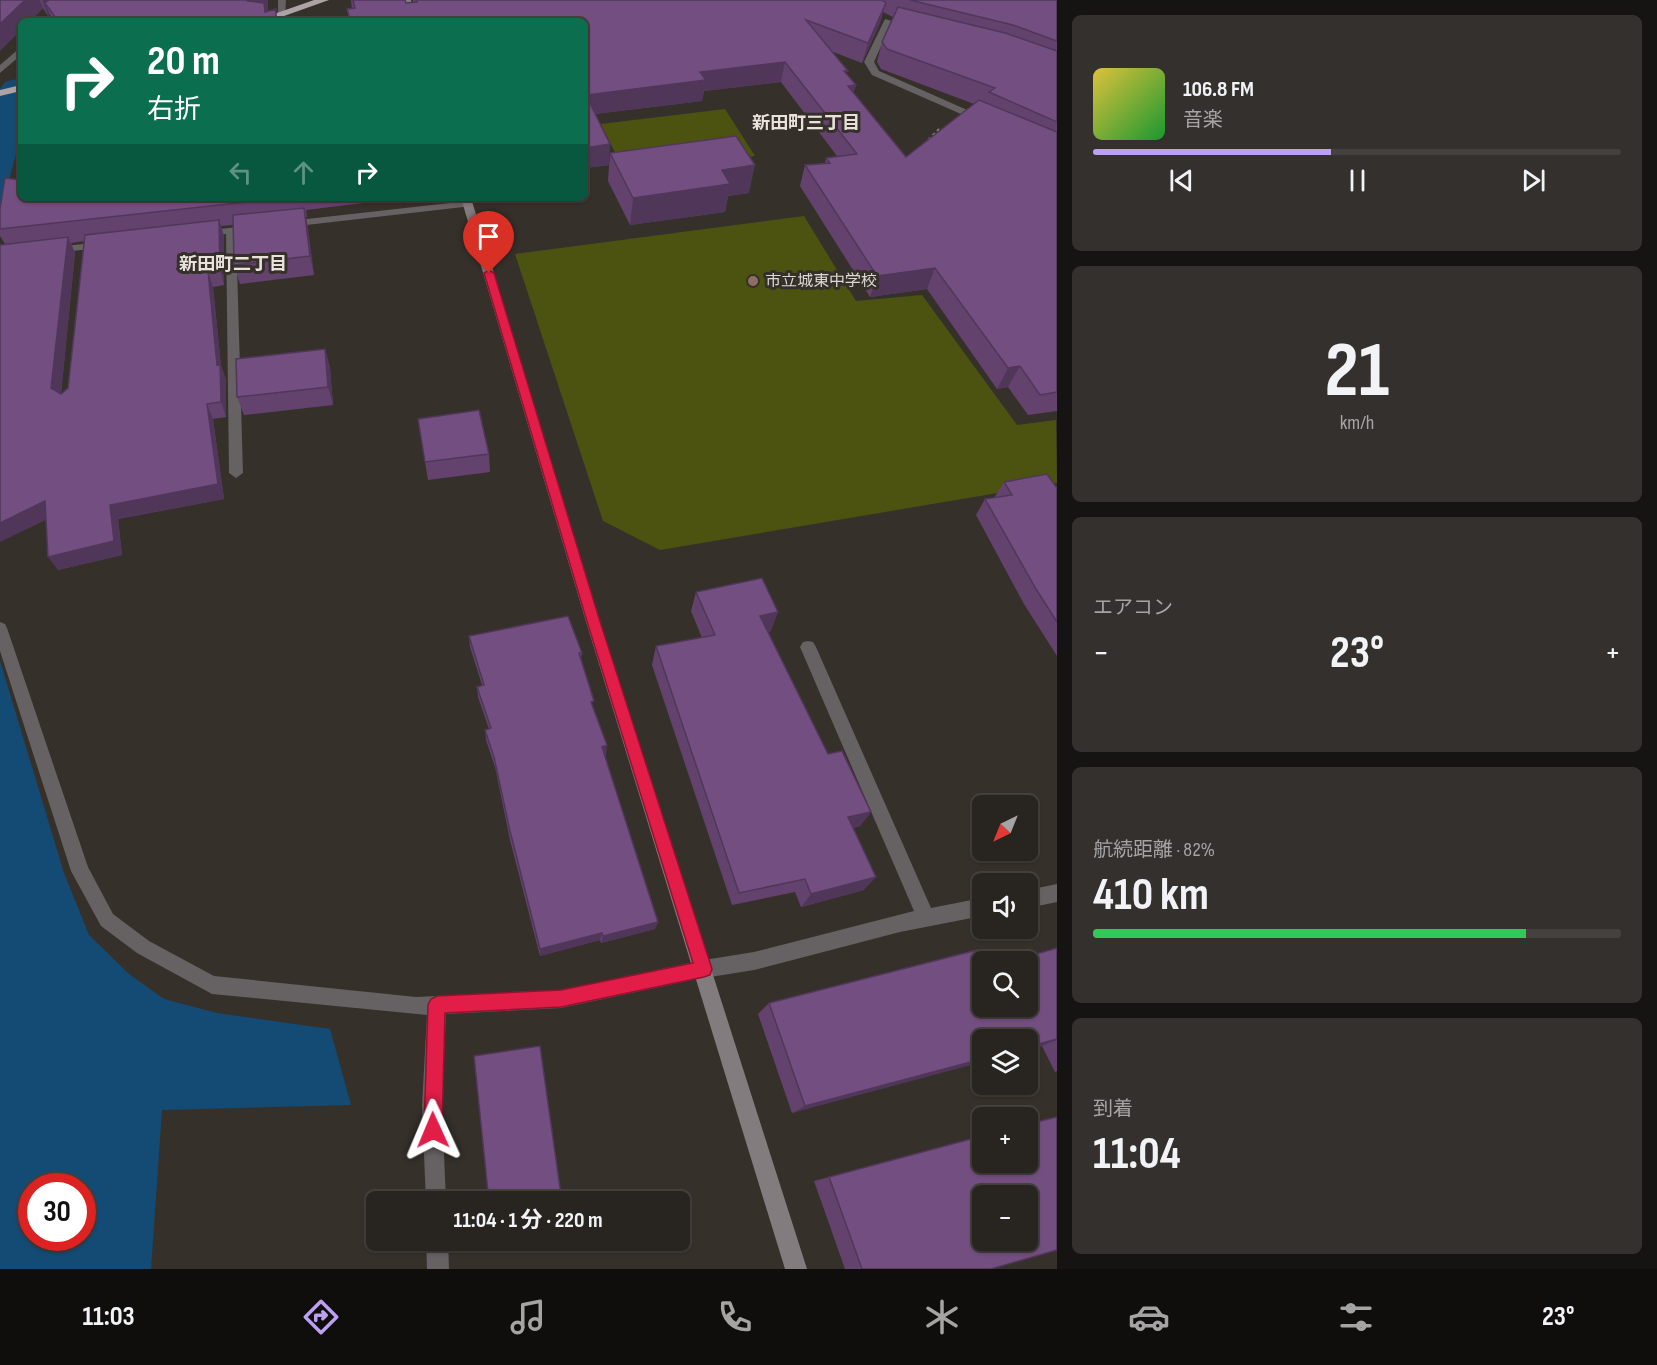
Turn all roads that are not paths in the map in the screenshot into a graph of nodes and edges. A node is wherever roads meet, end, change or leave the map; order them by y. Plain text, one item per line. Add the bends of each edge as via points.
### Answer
1 (282, 0) edge
2 (324, 0) edge
3 (407, 0) edge
4 (282, 14) junction
5 (269, 18) edge
6 (412, 18) edge
7 (900, 24) edge
8 (18, 53) edge
9 (0, 70) edge
10 (18, 89) edge
11 (0, 93) edge
12 (989, 123) edge
13 (467, 201) edge
14 (231, 231) junction
15 (186, 236) edge
16 (118, 243) edge
17 (42, 252) edge
18 (236, 473) dead end
19 (0, 628) edge
20 (808, 647) dead end
21 (1057, 893) edge
22 (1038, 897) edge
23 (972, 909) edge
24 (926, 918) junction
25 (704, 969) junction
26 (437, 1005) junction
27 (436, 1191) edge
28 (437, 1251) edge
29 (438, 1269) edge
30 (796, 1269) edge

1 - 4 street
2 - 4 highway
3 - 6 street
4 - 5 highway
7 - 12 street via 885,19 870,62 875,73
8 - 9 street
10 - 11 highway
13 - 14 street
13 - 25 street via 591,615
14 - 15 street
14 - 18 street
16 - 17 street via 83,253
19 - 26 street via 80,871 107,920 143,947 212,985
20 - 24 street
21 - 22 street
23 - 24 street
24 - 25 street via 754,961
25 - 26 street via 561,999
25 - 30 street
26 - 27 street via 432,1106
28 - 29 street

